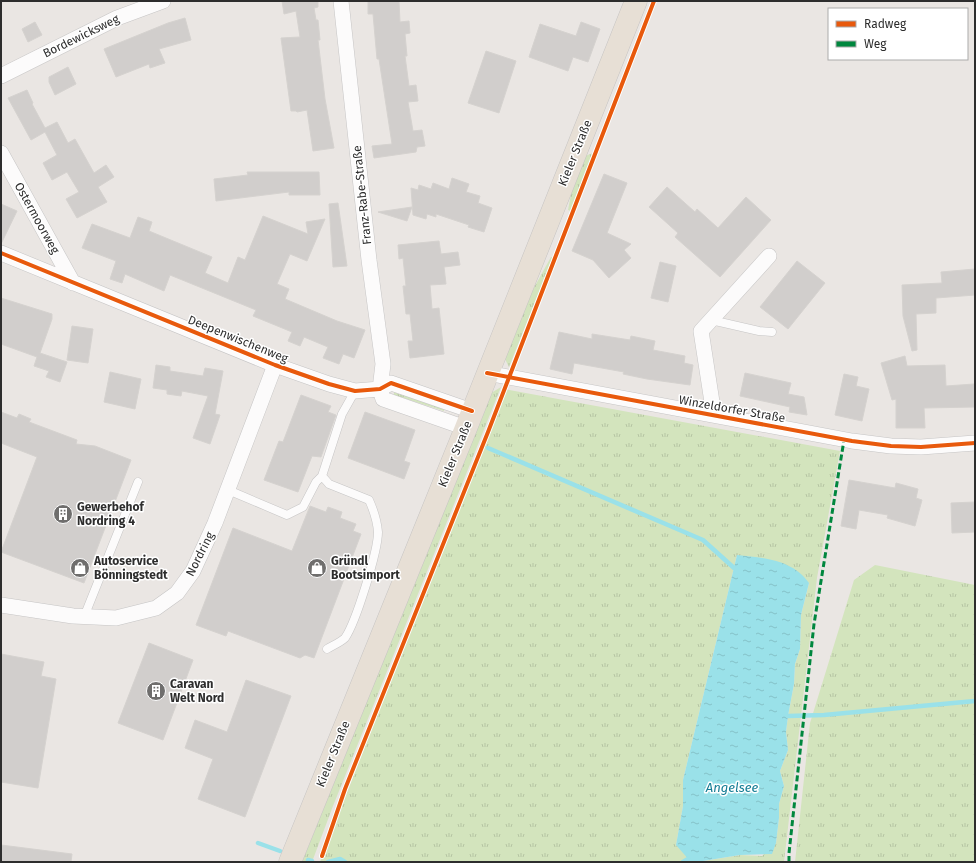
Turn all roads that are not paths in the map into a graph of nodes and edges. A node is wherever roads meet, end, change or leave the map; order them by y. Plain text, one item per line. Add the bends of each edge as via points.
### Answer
1 (163, 1) edge
2 (342, 1) edge
3 (636, 1) edge
4 (1, 76) edge
5 (1, 153) edge
6 (1, 253) edge
7 (770, 256) dead end
8 (73, 283) junction
9 (711, 320) junction
10 (772, 332) dead end
11 (275, 365) junction
12 (487, 373) junction
13 (380, 389) junction
14 (355, 391) junction
15 (714, 416) junction
16 (469, 420) junction
17 (975, 443) edge
18 (322, 476) junction
19 (138, 482) dead end
20 (228, 490) junction
21 (1, 605) edge
22 (84, 617) junction
23 (327, 649) dead end
24 (290, 862) edge

1 - 4 street, Bordewicksweg via 117,18
2 - 13 street, Franz-Rabe-Straße via 369,260 383,364
3 - 12 main road, Kieler Straße
5 - 8 street, Ostermoorweg
6 - 8 street, Deepenwischenweg
7 - 9 street
8 - 11 street, Deepenwischenweg
9 - 10 lane
9 - 15 street via 701,331
11 - 14 street, Deepenwischenweg
11 - 20 street, Nordring
12 - 15 street, Winzeldorfer Straße
12 - 16 main road, Kieler Straße
13 - 14 street, Deepenwischenweg
13 - 16 street, Deepenwischenweg via 391,383
14 - 18 lane via 342,414
15 - 17 street, Winzeldorfer Straße via 852,442 921,447
16 - 24 main road, Kieler Straße
18 - 20 lane via 303,507 288,514
18 - 23 lane via 329,484 369,500 376,513 378,534 372,565 353,621 344,639
19 - 22 lane
20 - 22 street, Nordring via 194,571 177,593 156,608 143,612 116,618
21 - 22 street, Nordring

